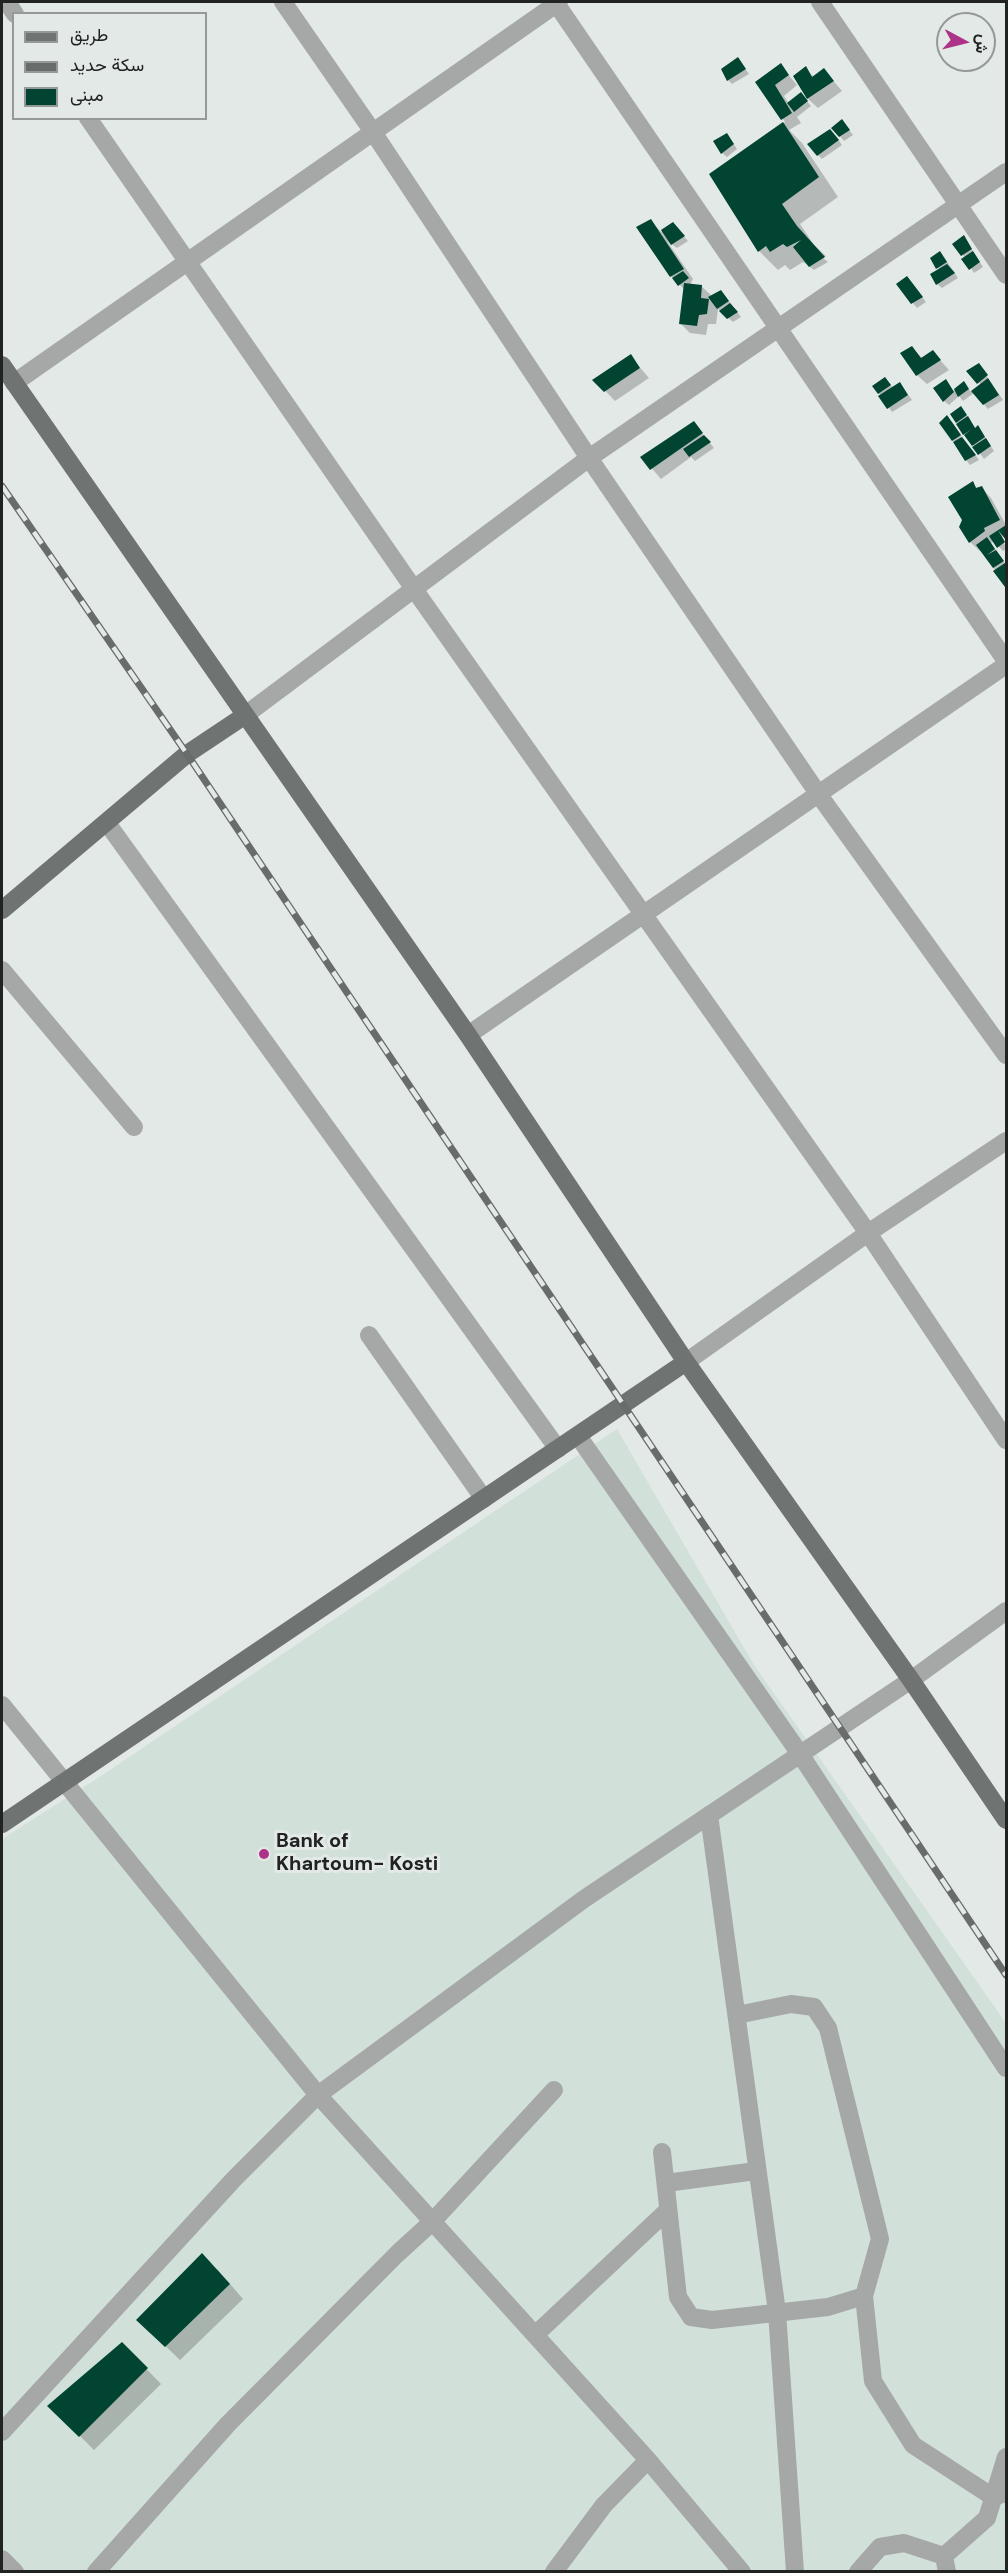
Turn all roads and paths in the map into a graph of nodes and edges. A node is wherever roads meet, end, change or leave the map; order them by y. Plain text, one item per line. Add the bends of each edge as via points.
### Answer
1 (283, 2) edge
2 (557, 2) edge
3 (819, 2) edge
4 (89, 120) edge
5 (373, 132) junction
6 (1006, 172) edge
7 (958, 205) junction
8 (186, 262) junction
9 (1006, 275) edge
10 (778, 329) junction
11 (2, 365) edge
12 (14, 383) junction
13 (589, 458) junction
14 (414, 589) junction
15 (1006, 663) edge
16 (244, 716) junction
17 (819, 795) junction
18 (106, 824) junction
19 (2, 910) edge
20 (645, 914) junction
21 (2, 970) edge
22 (468, 1035) junction
23 (1006, 1055) edge
24 (134, 1127) dead end
25 (1006, 1141) edge
26 (868, 1233) junction
27 (369, 1335) dead end
28 (686, 1362) junction
29 (578, 1436) junction
30 (1006, 1440) edge
31 (558, 1449) junction
32 (484, 1499) junction
33 (1006, 1611) edge
34 (911, 1680) junction
35 (2, 1705) edge
36 (800, 1754) junction
37 (65, 1782) junction
38 (709, 1815) junction
39 (1006, 1820) edge
40 (2, 1824) edge
41 (737, 2015) junction
42 (1006, 2068) edge
43 (554, 2090) dead end
44 (318, 2095) junction
45 (662, 2152) dead end
46 (756, 2171) junction
47 (666, 2183) junction
48 (668, 2211) junction
49 (432, 2223) junction
50 (864, 2296) junction
51 (777, 2312) junction
52 (535, 2335) junction
53 (2, 2432) edge
54 (1006, 2457) edge
55 (648, 2460) junction
56 (1000, 2495) edge
57 (2, 2559) edge
58 (946, 2564) edge
59 (15, 2571) edge
60 (96, 2571) edge
61 (554, 2571) edge
62 (742, 2571) edge
63 (795, 2571) edge
64 (858, 2571) edge

1 - 5 street
2 - 5 street
2 - 10 street
3 - 7 street
4 - 8 street
5 - 8 street
5 - 13 street
6 - 7 street
7 - 9 street
7 - 10 street
8 - 12 street
8 - 14 street
10 - 13 street
10 - 15 street
11 - 12 main road
12 - 16 main road
13 - 14 street
13 - 17 street
14 - 16 street
14 - 20 street
15 - 17 street
16 - 18 main road via 187,754
16 - 22 main road
17 - 20 street
17 - 23 street
18 - 19 main road
18 - 31 street
20 - 22 street
20 - 26 street
21 - 24 street
22 - 28 main road
25 - 26 street
26 - 28 street
26 - 30 street
27 - 32 street
28 - 29 main road
28 - 34 main road
29 - 31 main road
29 - 36 street
31 - 32 main road
32 - 37 main road
33 - 34 street
34 - 36 street
34 - 39 main road
35 - 37 street
36 - 38 street
36 - 42 street
37 - 40 main road
37 - 44 street
38 - 41 street
38 - 44 street via 584,1899
41 - 46 street
41 - 50 street via 791,2004 814,2007 828,2028 880,2239
43 - 49 street
44 - 49 street
44 - 53 street via 234,2179
45 - 47 street
46 - 47 street
46 - 51 street
47 - 48 street
48 - 51 street via 678,2297 691,2317 712,2320
48 - 52 street
49 - 52 street
49 - 60 street via 228,2424
50 - 51 street via 828,2307
50 - 56 street via 873,2381 913,2445
51 - 63 street
52 - 55 street
54 - 56 street
55 - 61 street via 604,2505
55 - 62 street
56 - 58 street via 987,2518
57 - 59 street
58 - 64 street via 904,2543 880,2547

